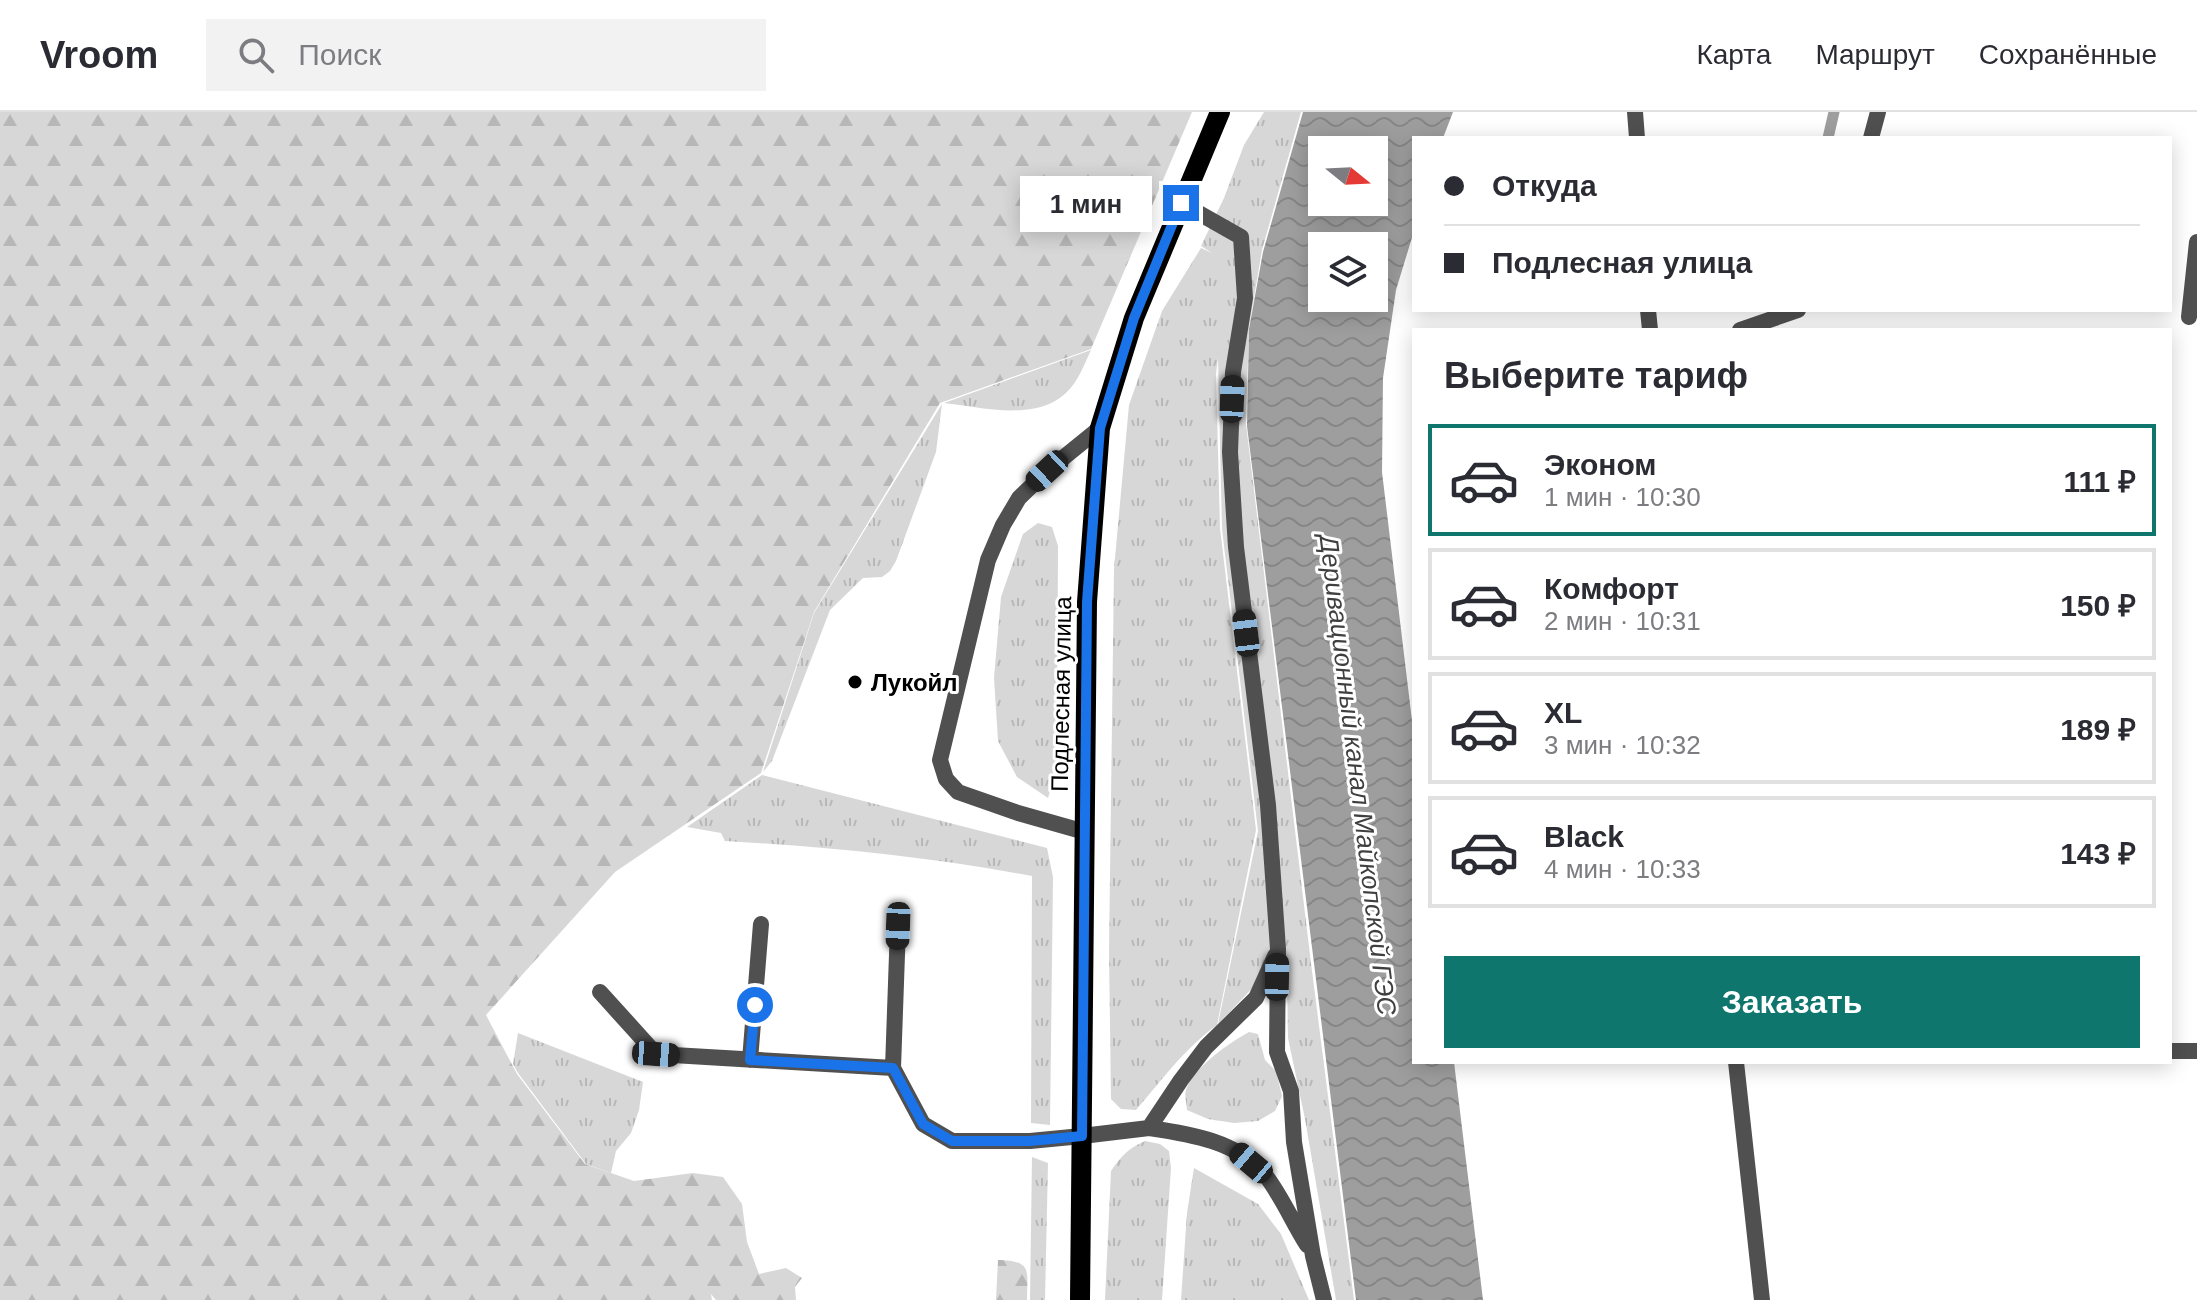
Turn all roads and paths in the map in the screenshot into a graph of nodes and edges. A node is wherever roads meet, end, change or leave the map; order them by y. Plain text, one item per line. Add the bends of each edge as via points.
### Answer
1 (1220, 112) edge
2 (1635, 112) edge
3 (1878, 112) edge
4 (1637, 136) edge
5 (1872, 136) edge
6 (1181, 203) junction
7 (2197, 242) edge
8 (1792, 312) edge
9 (2189, 317) dead end
10 (1746, 328) edge
11 (1100, 428) junction
12 (1085, 832) junction
13 (761, 924) dead end
14 (898, 926) dead end
15 (1278, 949) junction
16 (600, 992) dead end
17 (2172, 1051) edge
18 (2197, 1051) edge
19 (750, 1060) junction
20 (1736, 1064) edge
21 (893, 1068) junction
22 (1149, 1128) junction
23 (1082, 1136) junction
24 (1313, 1256) junction
25 (1080, 1300) edge
26 (1324, 1300) edge
27 (1762, 1300) edge

1 - 6 main road, Подлесная улица
2 - 4 street
3 - 5 street
6 - 11 main road, Подлесная улица via 1134,318
6 - 15 street via 1241,237 1245,298 1233,372 1231,468 1268,805
7 - 9 street
8 - 10 street
11 - 12 main road, Подлесная улица via 1087,602
11 - 12 street via 1019,498 1003,525 988,560 940,760 946,779 958,792
12 - 23 main road, Подлесная улица
13 - 19 street
14 - 21 street
15 - 22 street via 1256,998 1206,1047
15 - 24 street via 1277,1052 1291,1091
16 - 19 street via 656,1054
17 - 18 street
19 - 21 street
20 - 27 street
21 - 23 street via 923,1124 952,1141
22 - 23 street
22 - 24 street via 1198,1135 1238,1152 1265,1175
23 - 25 main road, Подлесная улица
24 - 26 street

